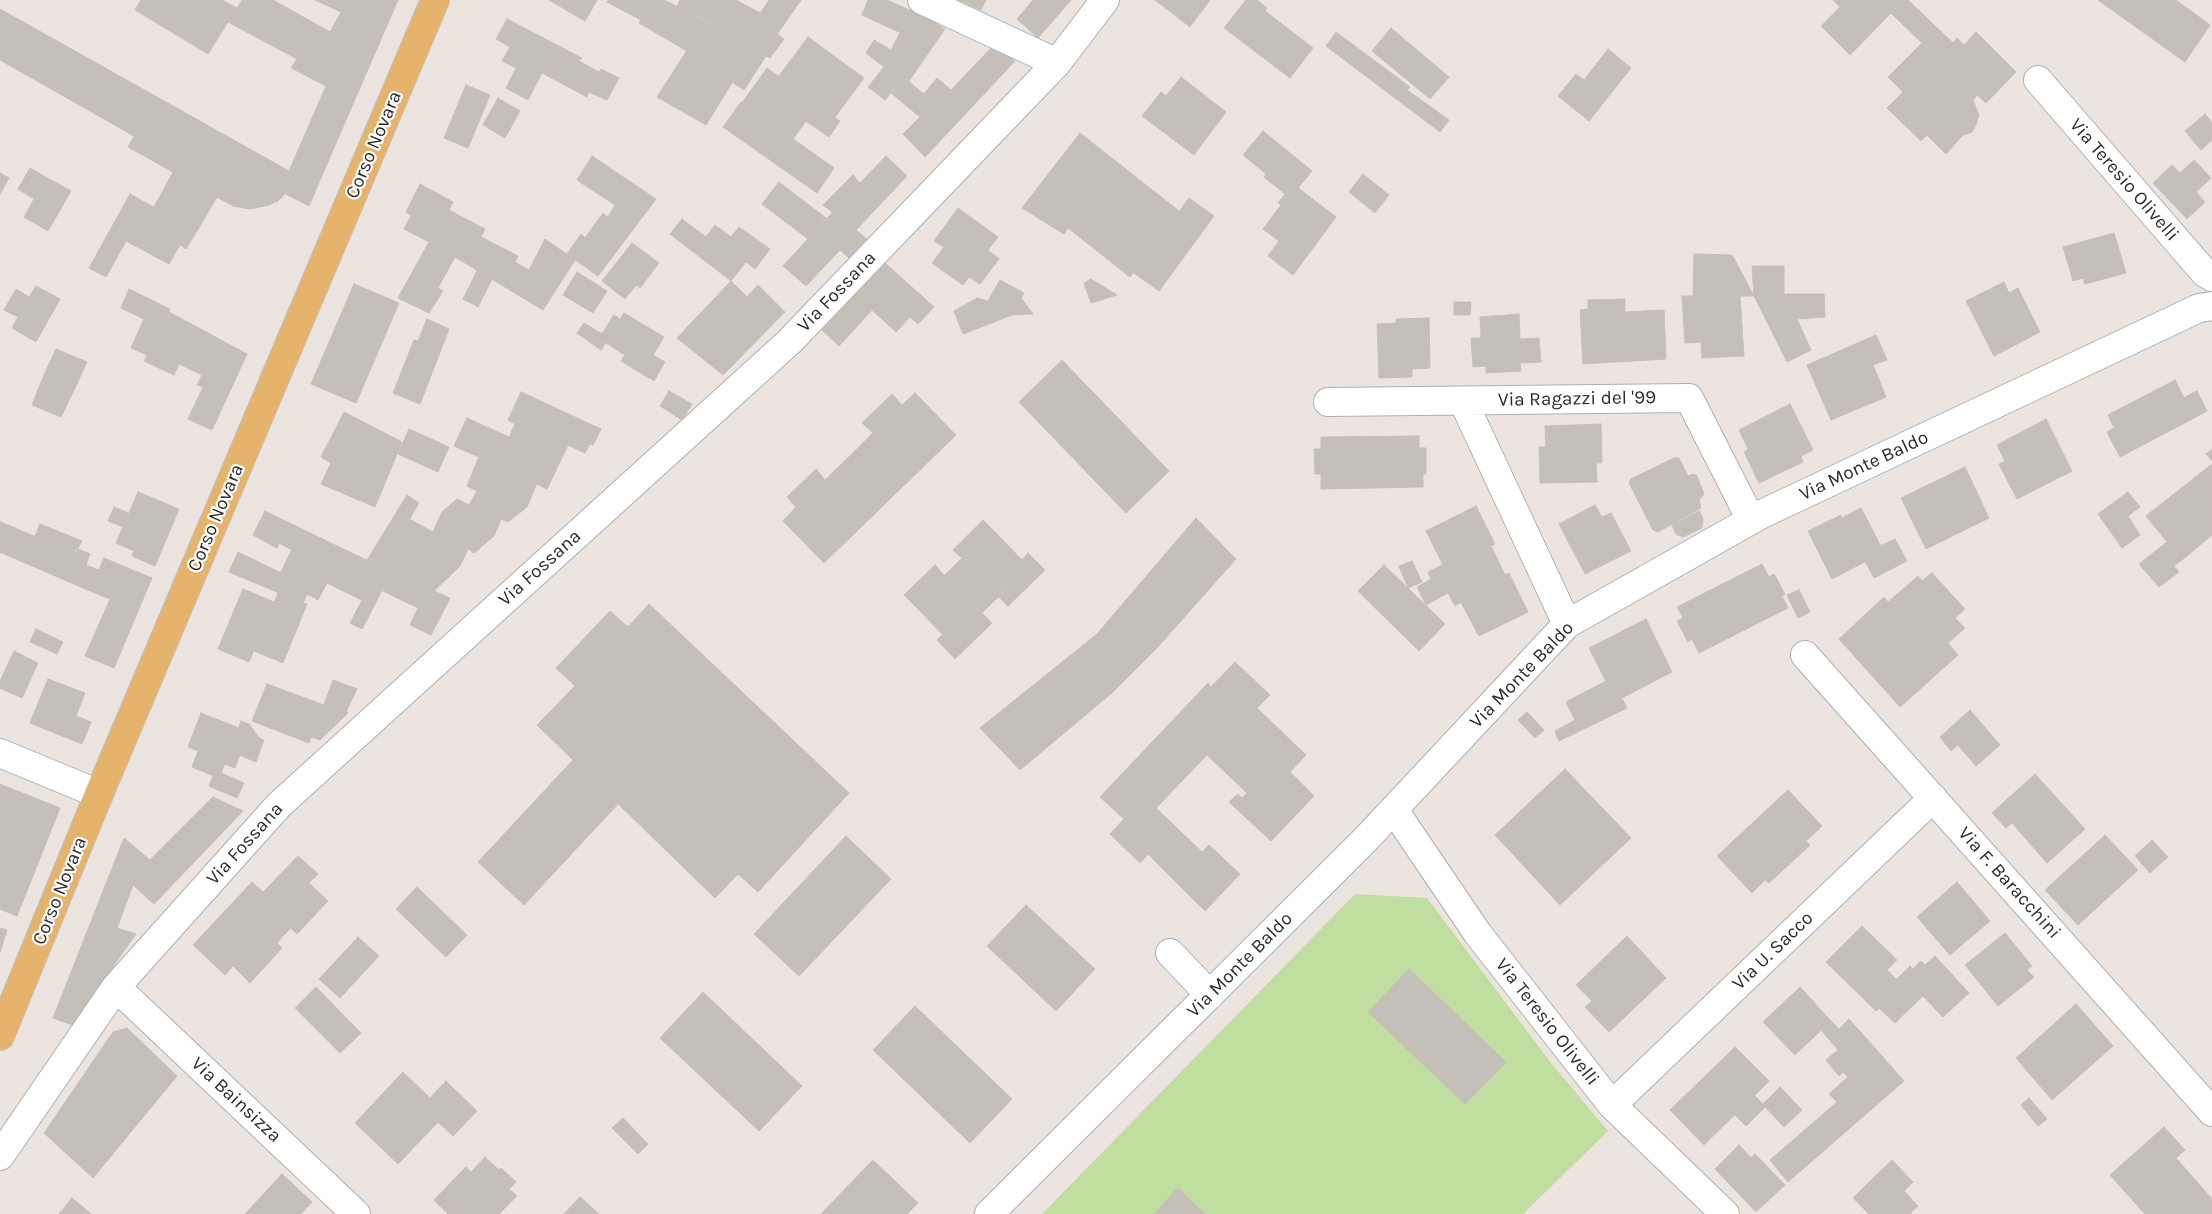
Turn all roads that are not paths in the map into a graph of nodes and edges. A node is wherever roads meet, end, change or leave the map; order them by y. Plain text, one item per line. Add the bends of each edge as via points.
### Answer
1 (435, 0) edge
2 (922, 0) edge
3 (1106, 0) edge
4 (1057, 63) junction
5 (2038, 80) dead end
6 (2212, 277) edge
7 (2212, 306) edge
8 (1462, 401) junction
9 (1328, 402) dead end
10 (1751, 520) junction
11 (1567, 624) junction
12 (1805, 655) dead end
13 (0, 753) edge
14 (99, 794) junction
15 (1933, 798) junction
16 (1394, 810) junction
17 (1170, 953) dead end
18 (116, 987) junction
19 (1210, 995) junction
20 (0, 1036) edge
21 (1612, 1105) junction
22 (2212, 1112) edge
23 (0, 1156) edge
24 (356, 1214) edge
25 (989, 1214) edge
26 (1725, 1214) edge

1 - 14 main road, Corso Novara
2 - 4 street
3 - 4 street, Via Fossana
4 - 18 street, Via Fossana via 789,342 279,805
5 - 6 street, Via Teresio Olivelli via 2205,273
7 - 10 street, Via Monte Baldo via 2199,308
8 - 9 street, Via Ragazzi del '99
8 - 10 street, Via Ragazzi del '99 via 1689,398
8 - 11 street
10 - 11 street, Via Monte Baldo
11 - 16 street, Via Monte Baldo
12 - 15 street, Via F. Baracchini
13 - 14 street
14 - 20 main road, Corso Novara
15 - 21 street, Via U. Sacco
15 - 22 street, Via F. Baracchini
16 - 19 street, Via Monte Baldo
16 - 21 street, Via Teresio Olivelli via 1478,934
17 - 19 street
18 - 23 street, Via Fossana
18 - 24 street, Via Bainsizza
19 - 25 street, Via Monte Baldo
21 - 26 street, Via Teresio Olivelli

